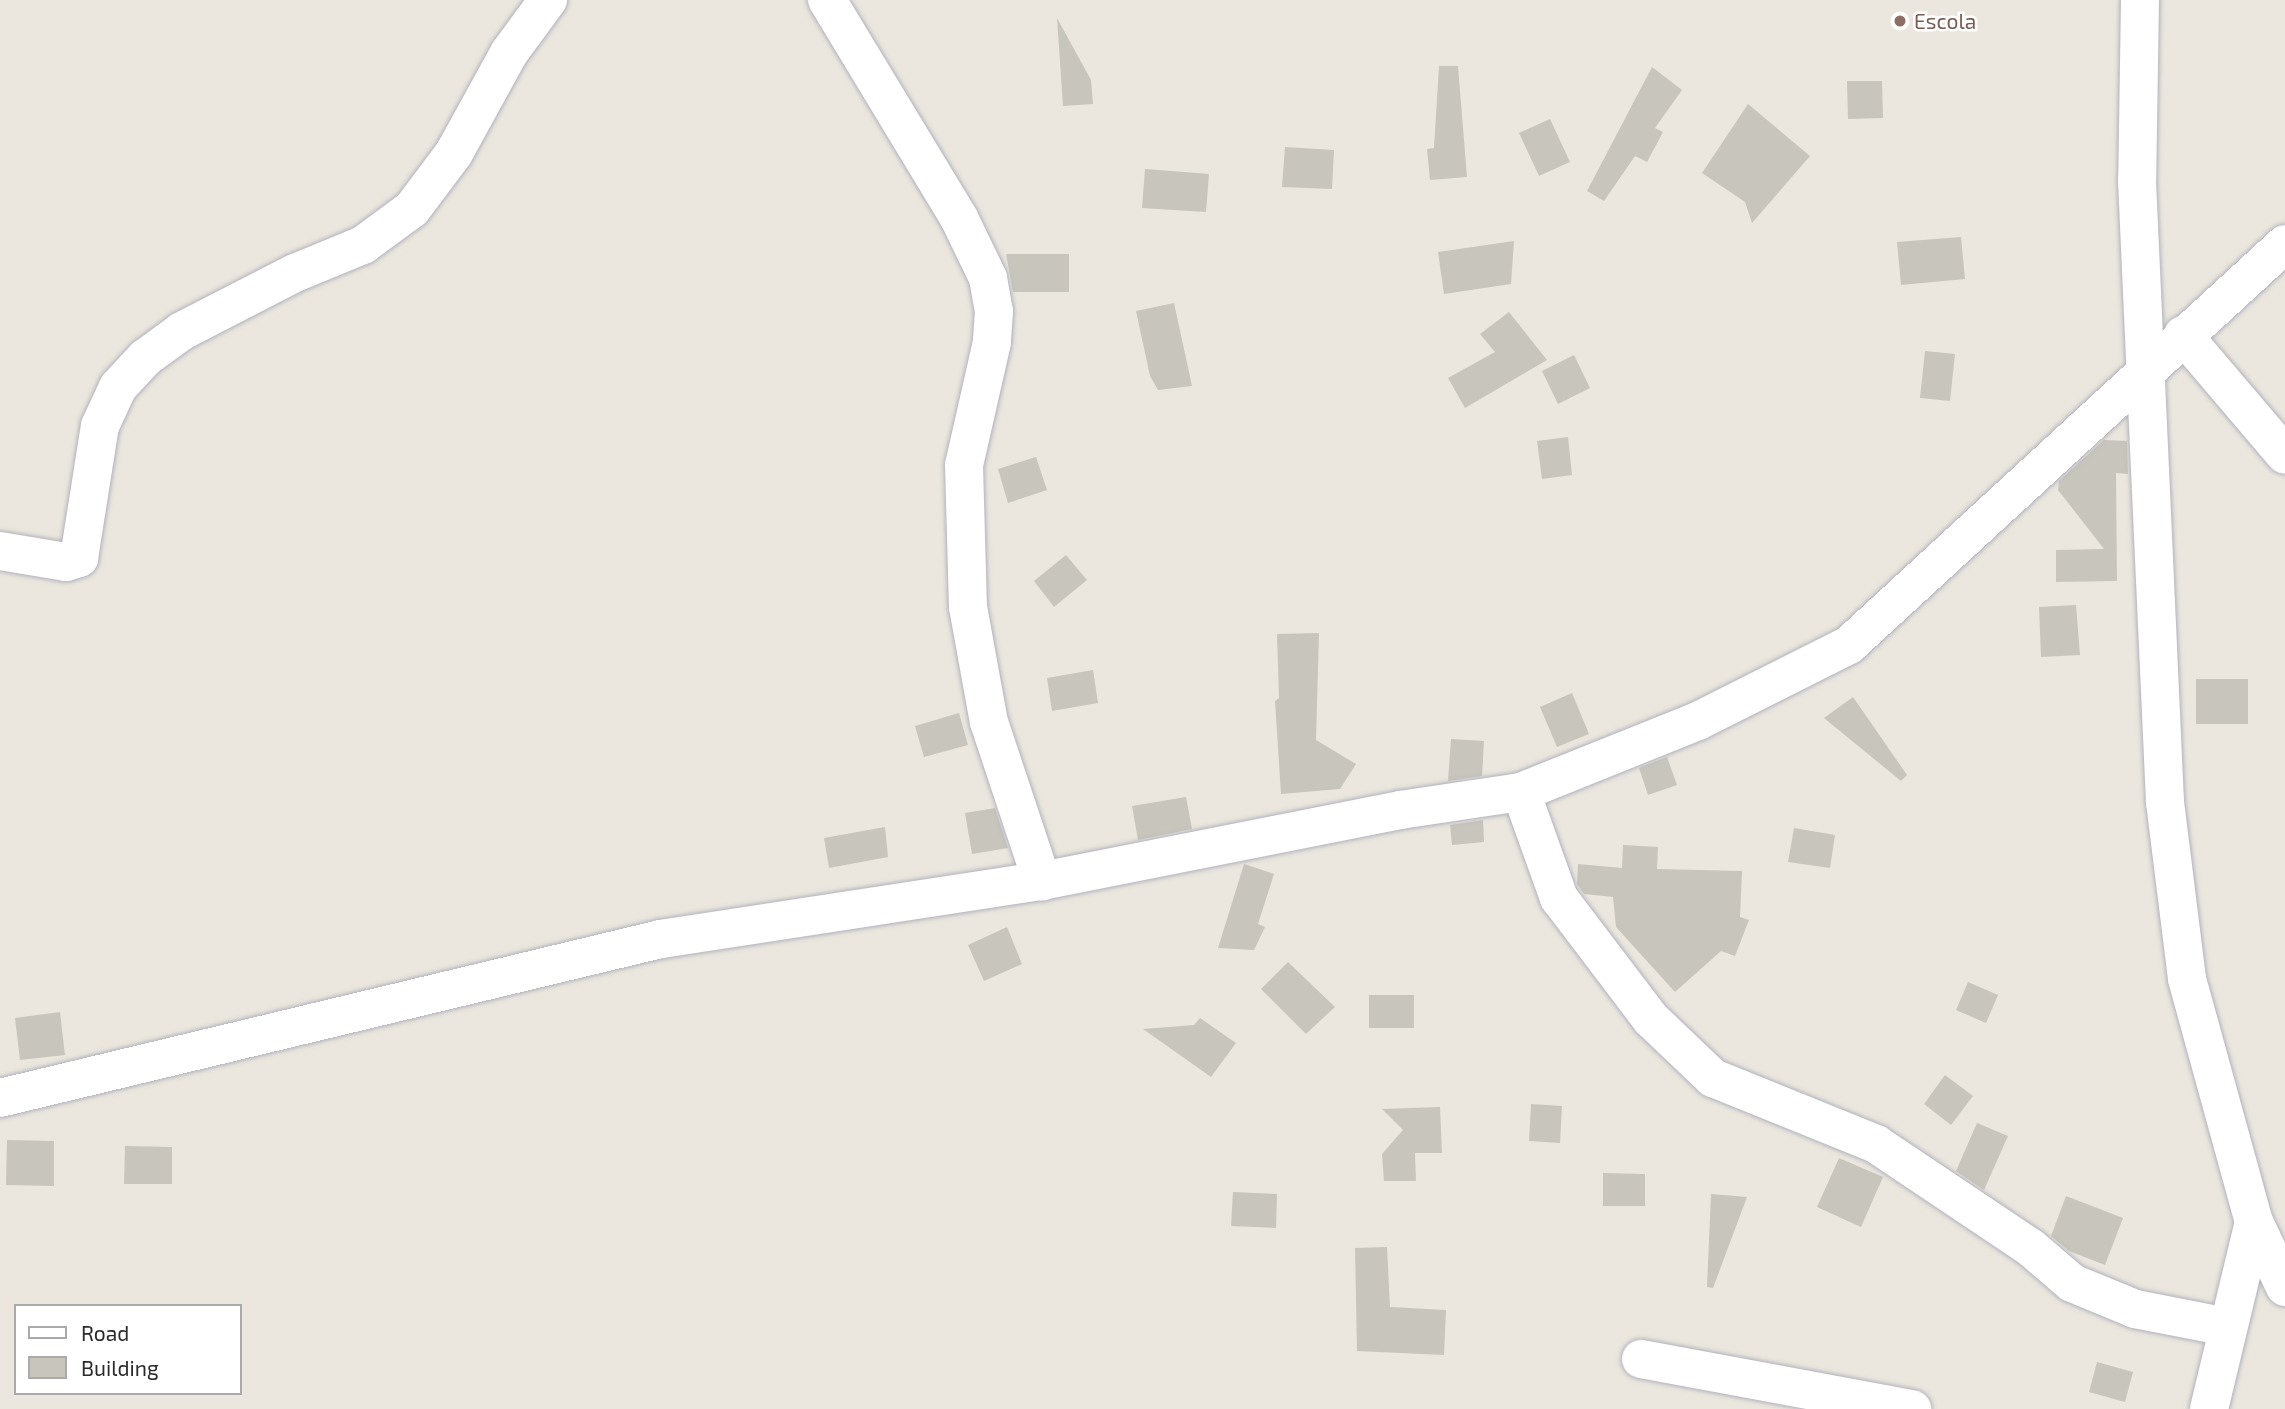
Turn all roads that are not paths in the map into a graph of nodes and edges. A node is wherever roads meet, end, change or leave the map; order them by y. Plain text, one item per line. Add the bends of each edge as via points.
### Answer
1 (548, 0) edge
2 (827, 0) edge
3 (2140, 0) edge
4 (2285, 244) edge
5 (2183, 335) junction
6 (2144, 375) junction
7 (2285, 455) edge
8 (0, 551) edge
9 (1521, 792) junction
10 (1042, 881) junction
11 (0, 1098) edge
12 (2255, 1222) junction
13 (2285, 1287) edge
14 (2228, 1327) junction
15 (1641, 1359) dead end
16 (1912, 1409) edge
17 (2209, 1409) edge

1 - 8 street via 509,53 454,153 411,209 363,245 295,273 182,331 145,358 118,387 100,426 79,558 66,562
2 - 10 street via 959,218 988,278 994,311 992,342 964,465 968,607 989,722
3 - 6 street via 2137,181
4 - 5 street
5 - 6 street
5 - 7 street
6 - 9 street via 1849,645 1698,721
6 - 12 street via 2165,802 2187,979
9 - 10 street via 1401,810
9 - 14 street via 1559,898 1651,1019 1713,1078 1876,1144 2030,1247 2072,1283 2134,1309
10 - 11 street via 661,939
12 - 13 street
12 - 14 street
14 - 17 street
15 - 16 street

